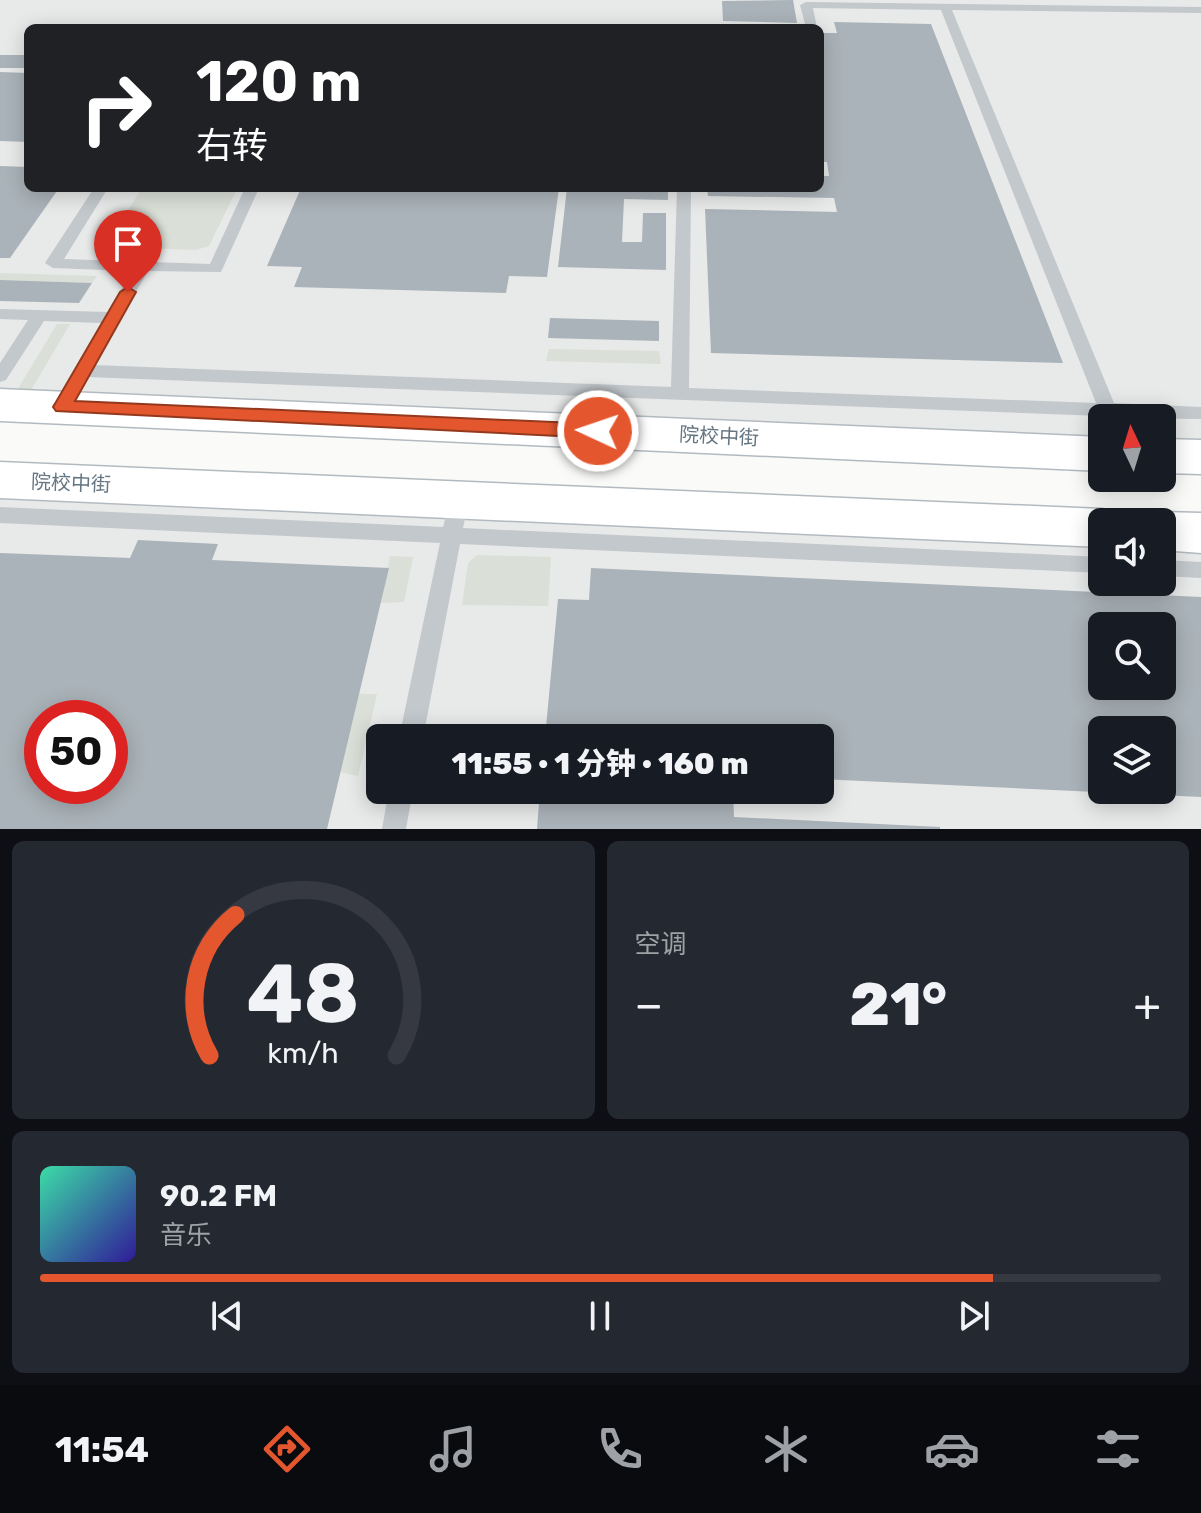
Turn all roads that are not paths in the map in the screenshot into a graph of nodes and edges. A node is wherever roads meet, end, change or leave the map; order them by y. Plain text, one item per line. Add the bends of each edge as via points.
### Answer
1 (945, 7) junction
2 (1201, 10) edge
3 (811, 24) edge
4 (98, 192) edge
5 (250, 192) edge
6 (684, 192) edge
7 (143, 266) junction
8 (0, 314) edge
9 (40, 315) junction
10 (114, 318) junction
11 (0, 376) edge
12 (73, 389) junction
13 (680, 394) junction
14 (1106, 404) edge
15 (0, 405) edge
16 (1088, 413) edge
17 (1176, 413) edge
18 (1201, 413) edge
19 (1088, 453) edge
20 (1176, 456) edge
21 (1201, 457) edge
22 (0, 480) edge
23 (0, 515) edge
24 (454, 518) junction
25 (1088, 528) edge
26 (1176, 532) edge
27 (1201, 533) edge
28 (1088, 564) edge
29 (1176, 569) edge
30 (1201, 570) edge
31 (414, 724) edge
32 (398, 804) edge
33 (394, 829) edge

1 - 2 lane
1 - 3 lane via 806,5
1 - 14 lane
4 - 7 lane via 53,263
5 - 7 lane via 215,269
6 - 13 lane
7 - 10 lane
8 - 9 lane
9 - 10 lane
9 - 11 lane
10 - 12 lane
12 - 13 lane
12 - 15 main road, 院校中街
12 - 19 main road, 院校中街
13 - 16 lane
17 - 18 lane
20 - 21 main road
22 - 24 main road, 院校中街
23 - 24 lane
24 - 25 main road, 院校中街
24 - 28 lane
24 - 31 lane
26 - 27 main road
29 - 30 lane
32 - 33 lane

